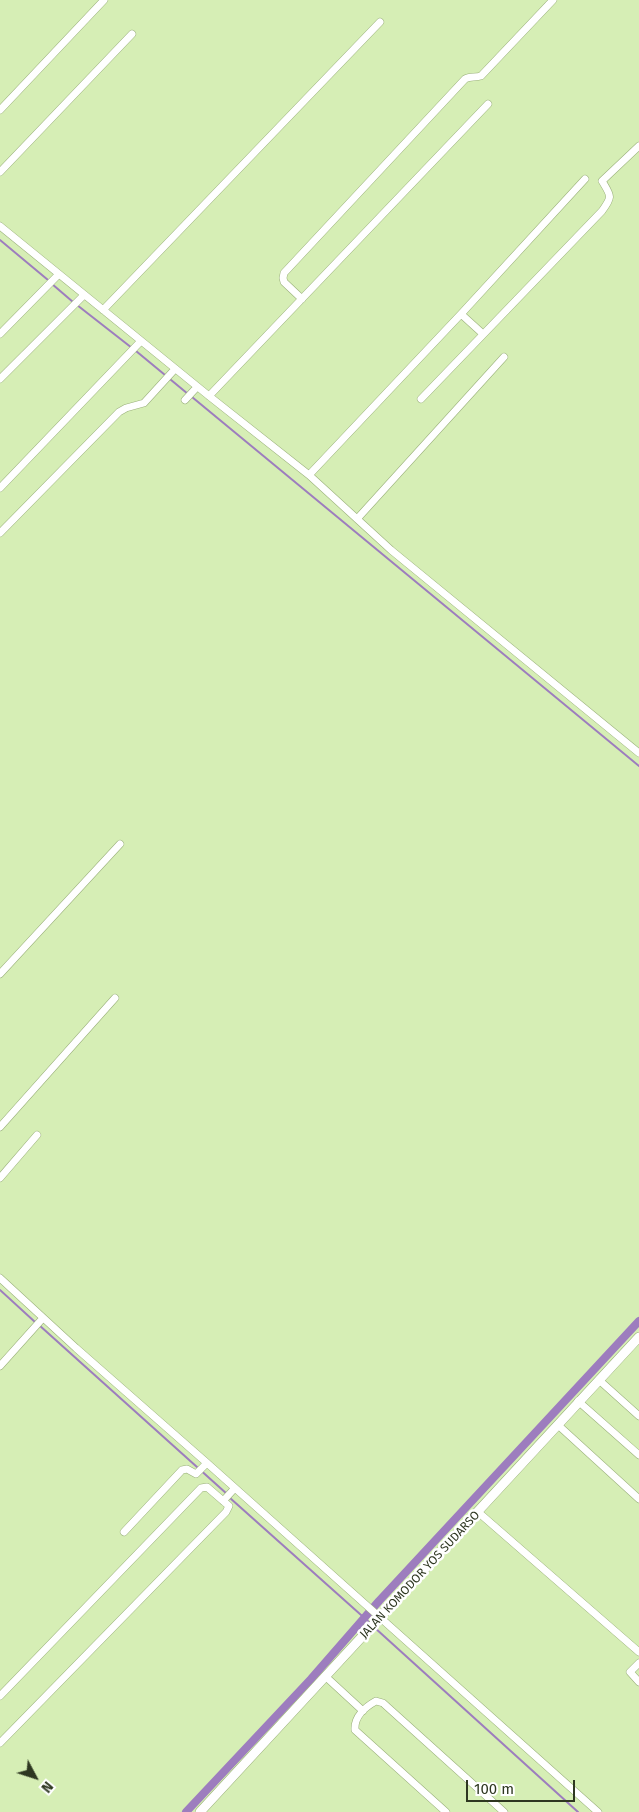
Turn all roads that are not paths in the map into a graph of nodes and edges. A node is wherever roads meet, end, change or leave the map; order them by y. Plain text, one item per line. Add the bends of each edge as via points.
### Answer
1 (104, 0) edge
2 (553, 0) edge
3 (380, 22) dead end
4 (132, 34) dead end
5 (488, 104) dead end
6 (0, 110) edge
7 (639, 146) edge
8 (0, 172) edge
9 (585, 179) dead end
10 (0, 227) edge
11 (57, 277) junction
12 (81, 297) junction
13 (302, 299) junction
14 (103, 310) junction
15 (461, 314) junction
16 (0, 334) edge
17 (483, 334) junction
18 (139, 343) junction
19 (504, 357) dead end
20 (173, 371) junction
21 (0, 379) edge
22 (195, 389) junction
23 (209, 396) junction
24 (186, 399) dead end
25 (421, 399) dead end
26 (308, 474) junction
27 (0, 488) edge
28 (357, 519) junction
29 (0, 533) edge
30 (639, 753) edge
31 (120, 844) dead end
32 (0, 974) edge
33 (115, 998) dead end
34 (0, 1127) edge
35 (37, 1135) dead end
36 (0, 1178) edge
37 (0, 1278) edge
38 (42, 1319) junction
39 (639, 1337) edge
40 (0, 1366) edge
41 (599, 1380) junction
42 (578, 1402) junction
43 (639, 1416) edge
44 (558, 1425) junction
45 (639, 1455) edge
46 (206, 1463) junction
47 (234, 1489) junction
48 (225, 1500) junction
49 (639, 1500) edge
50 (478, 1512) junction
51 (124, 1532) dead end
52 (377, 1617) junction
53 (639, 1652) edge
54 (639, 1663) edge
55 (325, 1676) junction
56 (639, 1682) edge
57 (0, 1696) edge
58 (363, 1711) junction
59 (0, 1743) edge
60 (200, 1812) edge
61 (446, 1812) edge
62 (504, 1812) edge
63 (598, 1812) edge

1 - 6 street
2 - 13 street via 480,76 465,79 284,273 284,282
3 - 14 street
4 - 8 street
5 - 13 street
7 - 17 street via 602,181 610,195 602,211
9 - 15 street
10 - 11 street
11 - 12 street
11 - 16 street
12 - 14 street
12 - 21 street
13 - 23 street
14 - 18 street
15 - 17 street
15 - 26 street
17 - 25 street
18 - 20 street
18 - 27 street
19 - 28 street
20 - 22 street
20 - 29 street via 142,404 119,412
22 - 23 street
22 - 24 street
23 - 26 street
26 - 28 street
28 - 30 street
31 - 32 street
33 - 34 street
35 - 36 street
37 - 38 street
38 - 40 street
38 - 46 street
39 - 41 street, JALAN KOMODOR YOS SUDARSO
41 - 42 street, JALAN KOMODOR YOS SUDARSO
41 - 43 street
42 - 44 street, JALAN KOMODOR YOS SUDARSO
42 - 45 street
44 - 49 street
44 - 50 street, JALAN KOMODOR YOS SUDARSO
46 - 47 street
46 - 51 street via 196,1474 182,1470
47 - 48 street
47 - 52 street
48 - 57 street via 207,1487 201,1488
48 - 59 street via 229,1506 226,1512
50 - 52 street, JALAN KOMODOR YOS SUDARSO
50 - 53 street
52 - 55 street, JALAN KOMODOR YOS SUDARSO
52 - 63 street
54 - 56 street via 630,1672
55 - 58 street
55 - 60 street, JALAN KOMODOR YOS SUDARSO
58 - 61 street via 355,1730
58 - 62 street via 376,1701 383,1703

